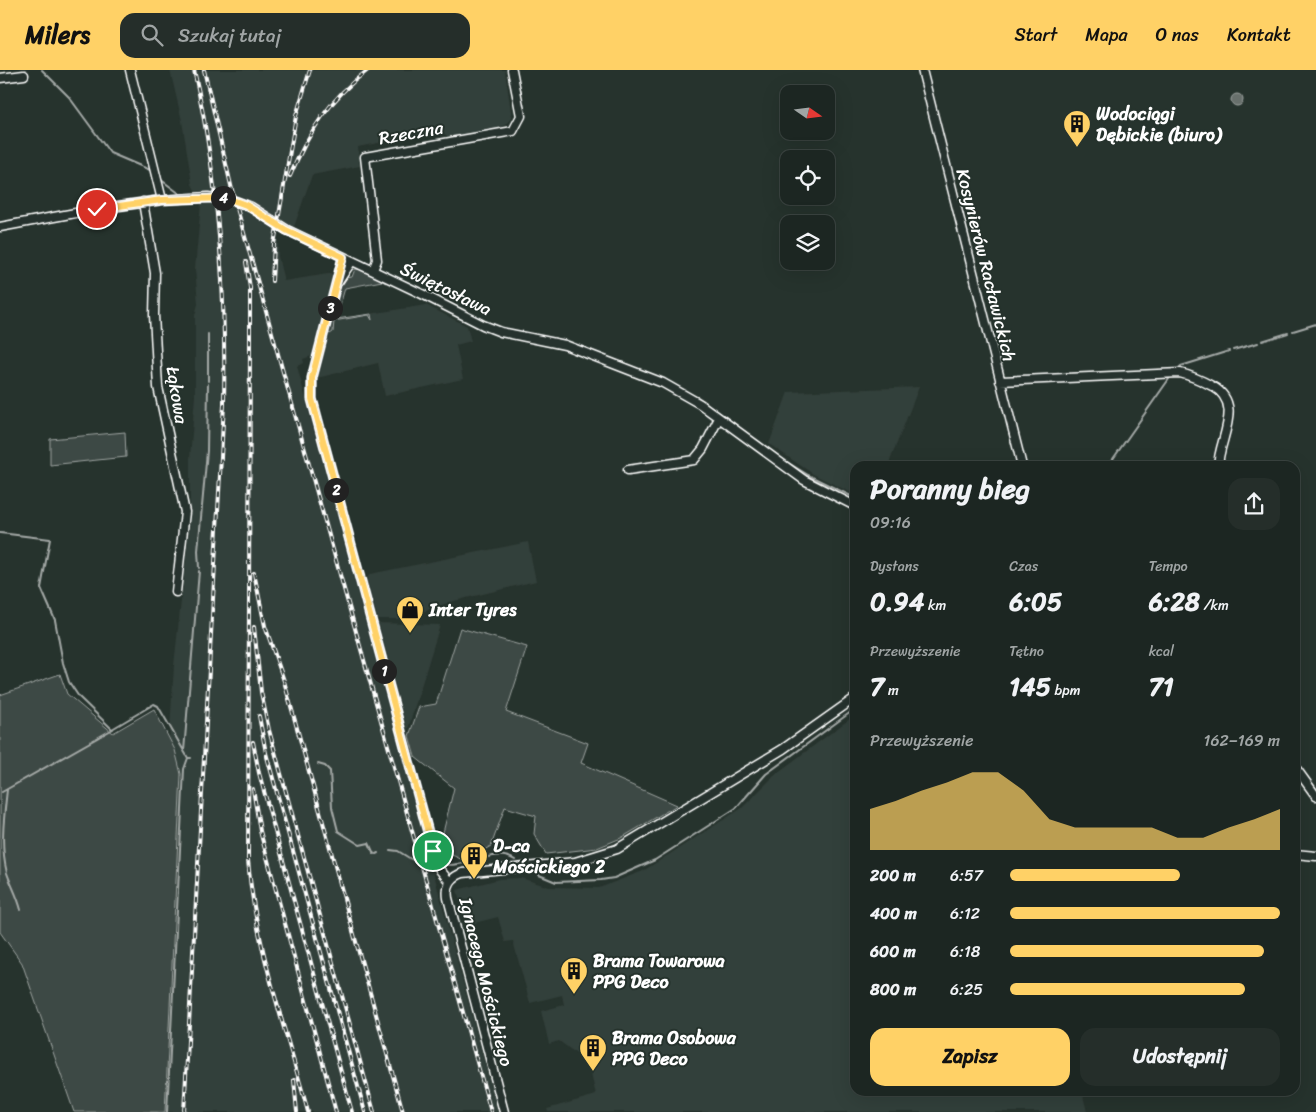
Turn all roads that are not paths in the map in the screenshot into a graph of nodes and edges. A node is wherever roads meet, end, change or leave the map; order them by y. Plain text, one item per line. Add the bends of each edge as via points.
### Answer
1 (130, 70) edge
2 (512, 70) edge
3 (922, 70) edge
4 (24, 75) dead end
5 (0, 78) edge
6 (162, 200) junction
7 (143, 202) junction
8 (0, 227) edge
9 (343, 257) junction
10 (352, 261) junction
11 (373, 270) junction
12 (337, 283) junction
13 (1000, 381) junction
14 (719, 418) junction
15 (1021, 461) edge
16 (1219, 461) edge
17 (628, 470) dead end
18 (850, 503) edge
19 (176, 592) dead end
20 (850, 702) edge
21 (1300, 774) edge
22 (1316, 796) edge
23 (1300, 854) edge
24 (1316, 856) edge
25 (450, 882) junction
26 (504, 1112) edge

1 - 6 street
2 - 11 street, Rzeczna via 521,116 513,131 365,157 377,260
3 - 13 street, Kosynierów Racławickich
4 - 5 street
6 - 7 street, Świętosława
6 - 9 street, Świętosława via 208,197 236,201 286,230
7 - 8 street, Świętosława
7 - 19 street, Łąkowa via 156,273 154,315 158,380 185,512
9 - 10 street, Świętosława
9 - 12 street, Ignacego Mościckiego
10 - 11 street, Świętosława
10 - 12 street, Ignacego Mościckiego
11 - 14 street, Świętosława via 490,328 559,344 640,373 688,397
12 - 25 street, Ignacego Mościckiego via 312,378 312,399 433,851 440,870
13 - 15 street, Kosynierów Racławickich
13 - 16 street via 1180,373 1198,379 1222,392 1230,404
14 - 17 street via 694,460
14 - 18 street, Świętosława via 804,480
20 - 25 street via 783,749 616,849 575,862 463,872
21 - 22 street
23 - 24 street
25 - 26 street, Ignacego Mościckiego via 448,898

